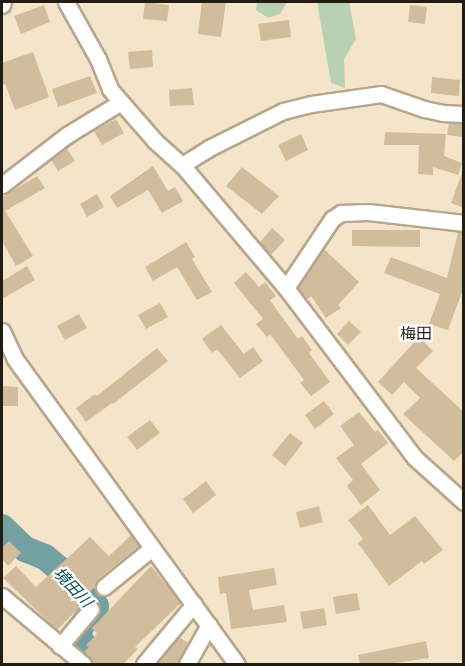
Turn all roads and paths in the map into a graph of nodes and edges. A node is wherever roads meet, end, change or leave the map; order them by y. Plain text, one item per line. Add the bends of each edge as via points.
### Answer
1 (66, 2) edge
2 (121, 102) junction
3 (464, 114) edge
4 (182, 165) junction
5 (2, 185) edge
6 (464, 223) edge
7 (286, 288) junction
8 (2, 331) edge
9 (464, 502) edge
10 (152, 548) junction
11 (104, 587) dead end
12 (2, 596) edge
13 (194, 604) junction
14 (92, 609) dead end
15 (209, 625) junction
16 (60, 646) junction
17 (83, 664) edge
18 (144, 664) edge
19 (187, 664) edge
20 (237, 664) edge

1 - 2 street via 110,89
2 - 4 street
2 - 5 street via 67,135
3 - 4 street via 434,111 381,94 311,104 283,111
4 - 7 street
6 - 7 street via 368,212 341,213 332,219
7 - 9 street via 415,458
8 - 10 street via 15,359
10 - 11 street
10 - 13 street
12 - 16 street
13 - 15 street
13 - 18 street
14 - 16 street
15 - 19 street
15 - 20 street
16 - 17 street

